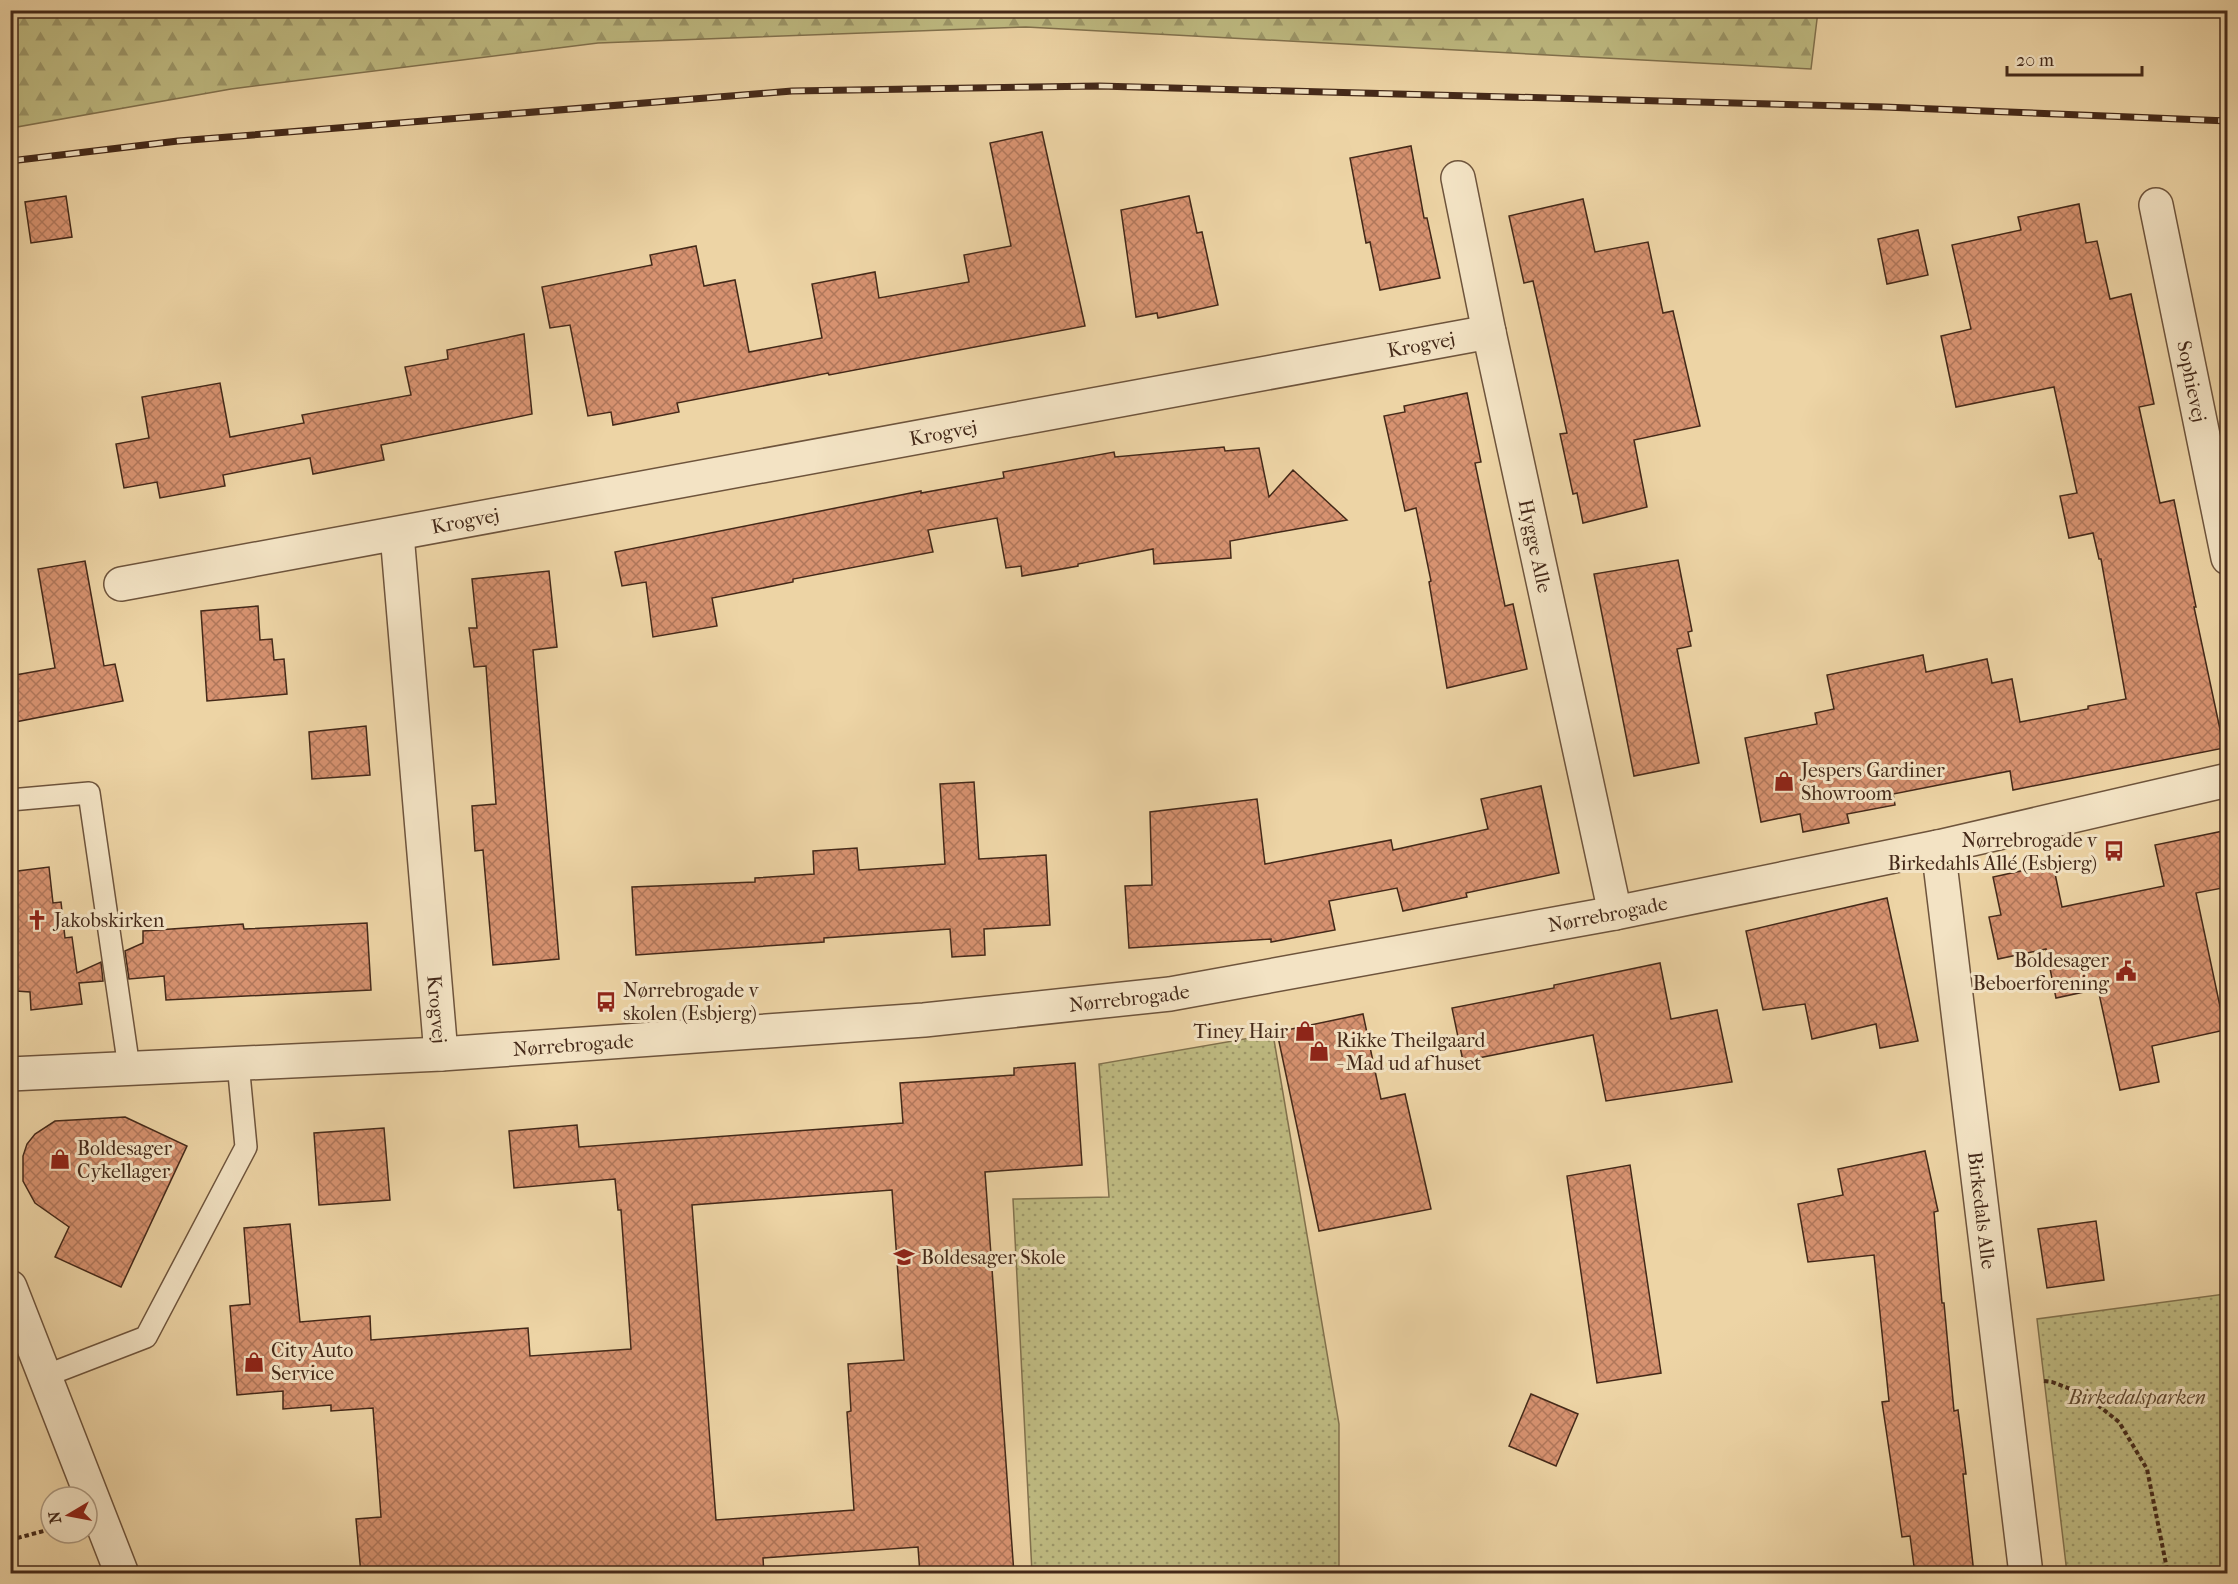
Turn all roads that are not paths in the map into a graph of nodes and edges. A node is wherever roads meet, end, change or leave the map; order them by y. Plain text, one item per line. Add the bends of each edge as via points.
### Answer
1 (1458, 178) dead end
2 (2156, 205) dead end
3 (1489, 332) junction
4 (397, 534) junction
5 (2228, 558) edge
6 (121, 584) dead end
7 (2228, 780) edge
8 (10, 800) edge
9 (1938, 847) junction
10 (1615, 913) junction
11 (441, 1054) junction
12 (238, 1063) junction
13 (129, 1068) junction
14 (10, 1074) edge
15 (10, 1287) edge
16 (45, 1376) junction
17 (122, 1574) edge
18 (2026, 1574) edge

1 - 3 street, Hygge Alle
2 - 5 street, Sophievej
3 - 4 street, Krogvej
3 - 10 street, Hygge Alle
4 - 6 street, Krogvej
4 - 11 street, Krogvej
7 - 9 street, Nørrebrogade
8 - 13 lane via 89,793
9 - 10 street, Nørrebrogade
9 - 18 street, Birkedals Alle
10 - 11 street, Nørrebrogade via 1170,994 924,1020
11 - 12 street, Nørrebrogade
12 - 13 street, Nørrebrogade
12 - 16 lane via 246,1147 146,1337
13 - 14 street, Nørrebrogade
15 - 16 street
16 - 17 street

